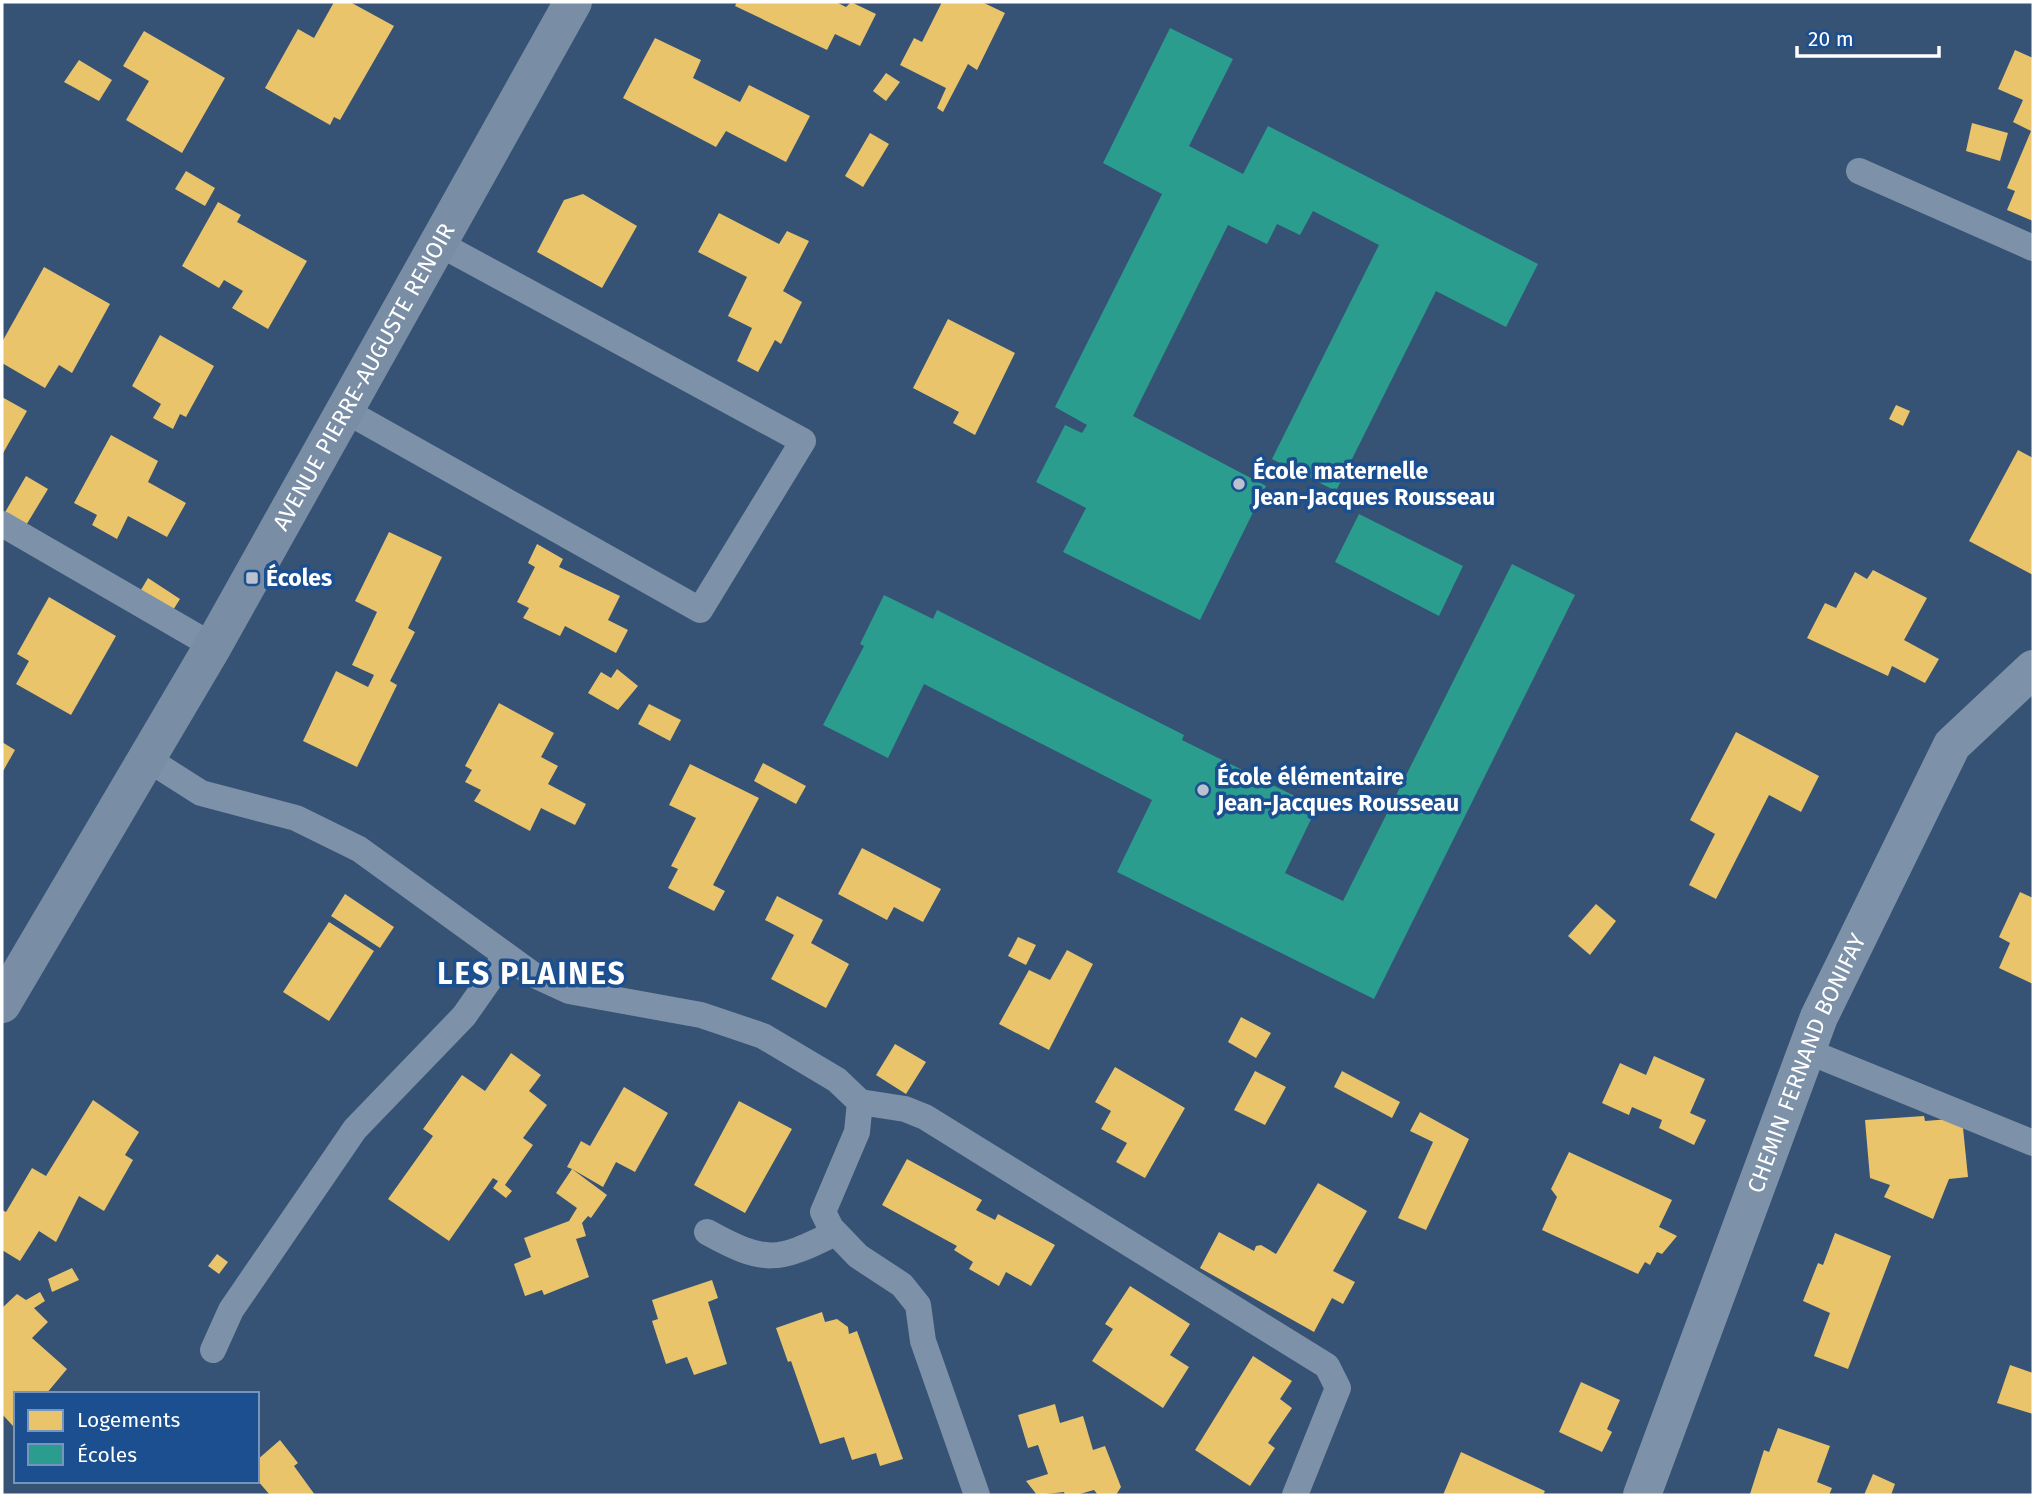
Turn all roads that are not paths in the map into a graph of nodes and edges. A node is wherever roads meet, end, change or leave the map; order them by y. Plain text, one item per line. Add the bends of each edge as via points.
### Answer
1 (573, 2) edge
2 (1859, 171) dead end
3 (436, 242) junction
4 (2033, 248) edge
5 (345, 411) junction
6 (2, 524) edge
7 (213, 646) junction
8 (2033, 669) edge
9 (146, 758) junction
10 (506, 956) junction
11 (2, 1004) edge
12 (1807, 1051) junction
13 (860, 1102) junction
14 (2033, 1143) edge
15 (707, 1232) dead end
16 (835, 1233) junction
17 (213, 1350) dead end
18 (977, 1495) edge
19 (1295, 1495) edge
20 (1642, 1495) edge

1 - 3 main road, AVENUE PIERRE-AUGUSTE RENOIR
2 - 4 lane
3 - 5 main road, AVENUE PIERRE-AUGUSTE RENOIR
3 - 5 lane via 803,442 700,610
5 - 7 main road, AVENUE PIERRE-AUGUSTE RENOIR
6 - 7 lane
7 - 9 main road, AVENUE PIERRE-AUGUSTE RENOIR
8 - 12 street, CHEMIN FERNAND BONIFAY via 1952,745 1819,1017
9 - 10 lane via 201,793 296,818 359,849
9 - 11 main road, AVENUE PIERRE-AUGUSTE RENOIR
10 - 13 lane via 569,991 701,1015 763,1036 837,1080
10 - 17 lane via 452,1031 355,1129 231,1310
12 - 14 lane
12 - 20 street, CHEMIN FERNAND BONIFAY
13 - 16 lane via 857,1132 823,1212
13 - 19 lane via 905,1109 925,1118 1327,1366 1338,1388
15 - 16 lane via 739,1249 771,1258 797,1252
16 - 18 lane via 858,1256 902,1285 918,1305 923,1341

